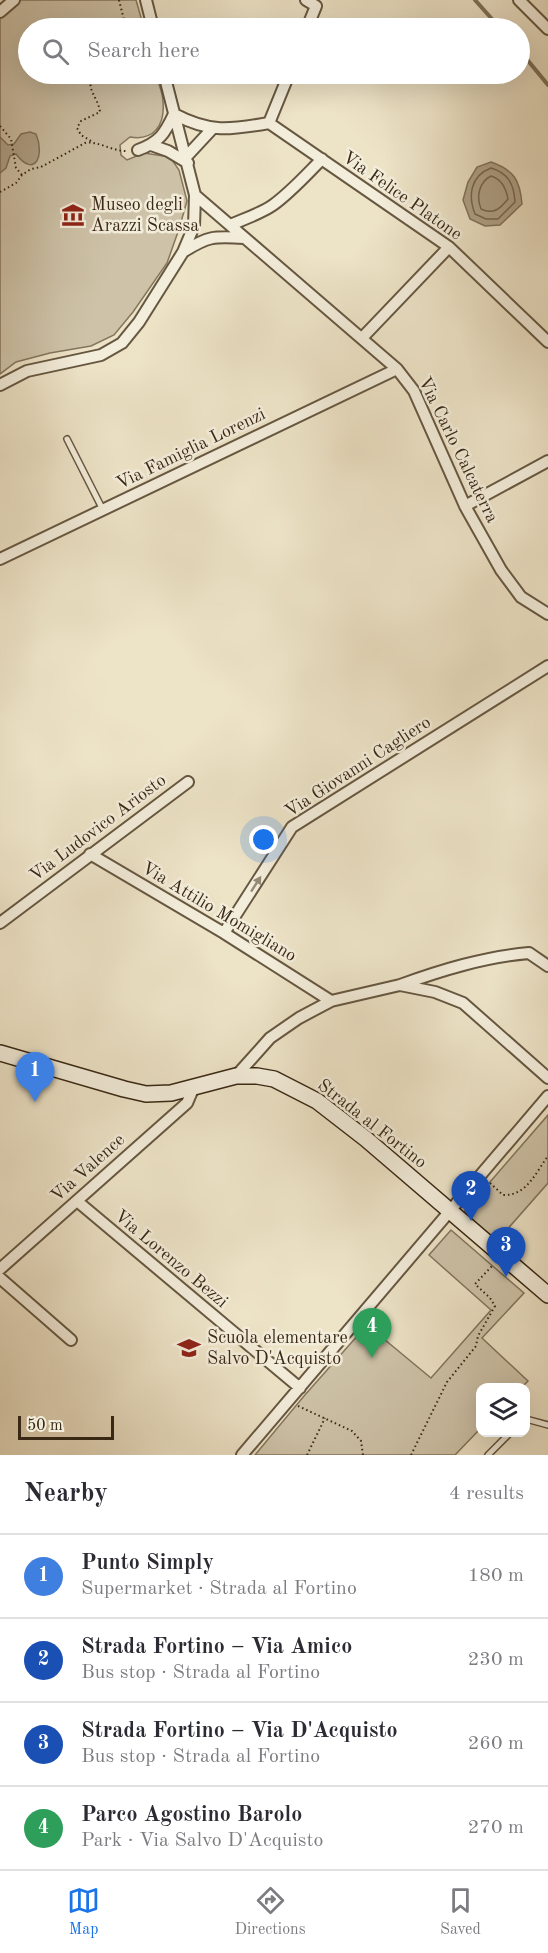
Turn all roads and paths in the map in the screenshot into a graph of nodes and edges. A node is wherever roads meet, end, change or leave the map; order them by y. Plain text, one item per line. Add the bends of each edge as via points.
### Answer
1 (14, 0) edge
2 (119, 0) edge
3 (146, 0) edge
4 (306, 0) edge
5 (519, 0) edge
6 (0, 12) edge
7 (124, 18) edge
8 (150, 18) edge
9 (311, 18) edge
10 (548, 29) edge
11 (90, 84) edge
12 (166, 84) edge
13 (285, 84) edge
14 (174, 114) junction
15 (269, 123) junction
16 (0, 126) edge
17 (212, 129) junction
18 (91, 141) junction
19 (151, 145) junction
20 (138, 150) joint
21 (322, 159) junction
22 (187, 160) junction
23 (22, 175) junction
24 (0, 192) edge
25 (195, 195) junction
26 (230, 225) junction
27 (245, 238) junction
28 (449, 247) junction
29 (183, 252) junction
30 (362, 338) junction
31 (548, 342) edge
32 (397, 369) junction
33 (0, 385) edge
34 (67, 439) dead end
35 (548, 461) edge
36 (465, 506) junction
37 (103, 510) junction
38 (0, 559) edge
39 (548, 614) edge
40 (548, 666) edge
41 (188, 782) dead end
42 (90, 854) junction
43 (0, 923) edge
44 (224, 933) junction
45 (548, 966) edge
46 (400, 986) junction
47 (331, 1000) junction
48 (0, 1053) edge
49 (236, 1076) junction
50 (548, 1078) edge
51 (194, 1089) junction
52 (548, 1096) edge
53 (548, 1156) edge
54 (481, 1175) junction
55 (77, 1201) junction
56 (450, 1212) junction
57 (0, 1269) edge
58 (487, 1272) dead end
59 (0, 1278) edge
60 (548, 1295) edge
61 (71, 1340) dead end
62 (300, 1388) junction
63 (287, 1403) junction
64 (325, 1418) junction
65 (530, 1420) edge
66 (548, 1425) edge
67 (506, 1437) edge
68 (242, 1455) edge
69 (307, 1455) edge
70 (363, 1455) edge
71 (411, 1455) edge
72 (488, 1455) edge

1 - 6 street
2 - 7 path
3 - 8 street
4 - 9 street via 316,6
5 - 10 street
11 - 18 path via 100,112 81,121 77,128
12 - 14 street
13 - 15 street
14 - 17 street
14 - 19 street via 165,133
14 - 22 street
15 - 17 street
15 - 21 street, Via Felice Platone
16 - 23 path via 11,143 16,168
17 - 22 street
18 - 20 path via 121,152
18 - 23 path
19 - 20 street
19 - 22 street
21 - 26 street via 272,206
21 - 28 street, Via Felice Platone
22 - 25 street
23 - 24 path
25 - 26 street, Via Carlo Calcaterra
25 - 29 street via 194,226
26 - 27 street, Via Carlo Calcaterra
27 - 29 street via 203,239
27 - 30 street, Via Carlo Calcaterra
28 - 30 street
28 - 31 street, Via Felice Platone
29 - 33 street via 122,344 100,354 27,371
30 - 32 street, Via Carlo Calcaterra
32 - 36 street, Via Carlo Calcaterra via 414,391
32 - 37 street, Via Famiglia Lorenzi
34 - 37 lane
35 - 36 street
36 - 39 street, Via Carlo Calcaterra via 521,597
37 - 38 street, Via Famiglia Lorenzi
44 -> 40 street, Via Giovanni Cagliero via 292,827
41 - 42 street, Via Ludovico Ariosto
42 - 43 street, Via Ludovico Ariosto
42 - 44 street, Via Attilio Momigliano
44 - 47 street, Via Attilio Momigliano
45 - 46 street via 529,953 501,956
46 - 47 street
46 - 50 street via 435,992 463,1003
47 - 49 street via 270,1038
48 - 51 street, Strada al Fortino via 146,1094
49 - 51 street, Strada al Fortino
49 - 56 street, Strada al Fortino via 274,1079 317,1101
51 - 55 street, Via Valence via 187,1102
52 - 54 street
53 - 54 path via 517,1193 503,1195
54 - 56 street
55 - 57 street, Via Valence
55 - 62 street, Via Lorenzo Bezzi
56 - 60 street, Strada al Fortino
56 - 62 street
58 - 71 path via 475,1284 495,1306 492,1314 476,1346 447,1382
59 - 61 street
62 - 63 street
63 - 64 path
63 - 68 street
64 - 69 path
64 - 70 path via 352,1431 361,1441
65 - 66 lane
67 - 72 lane

